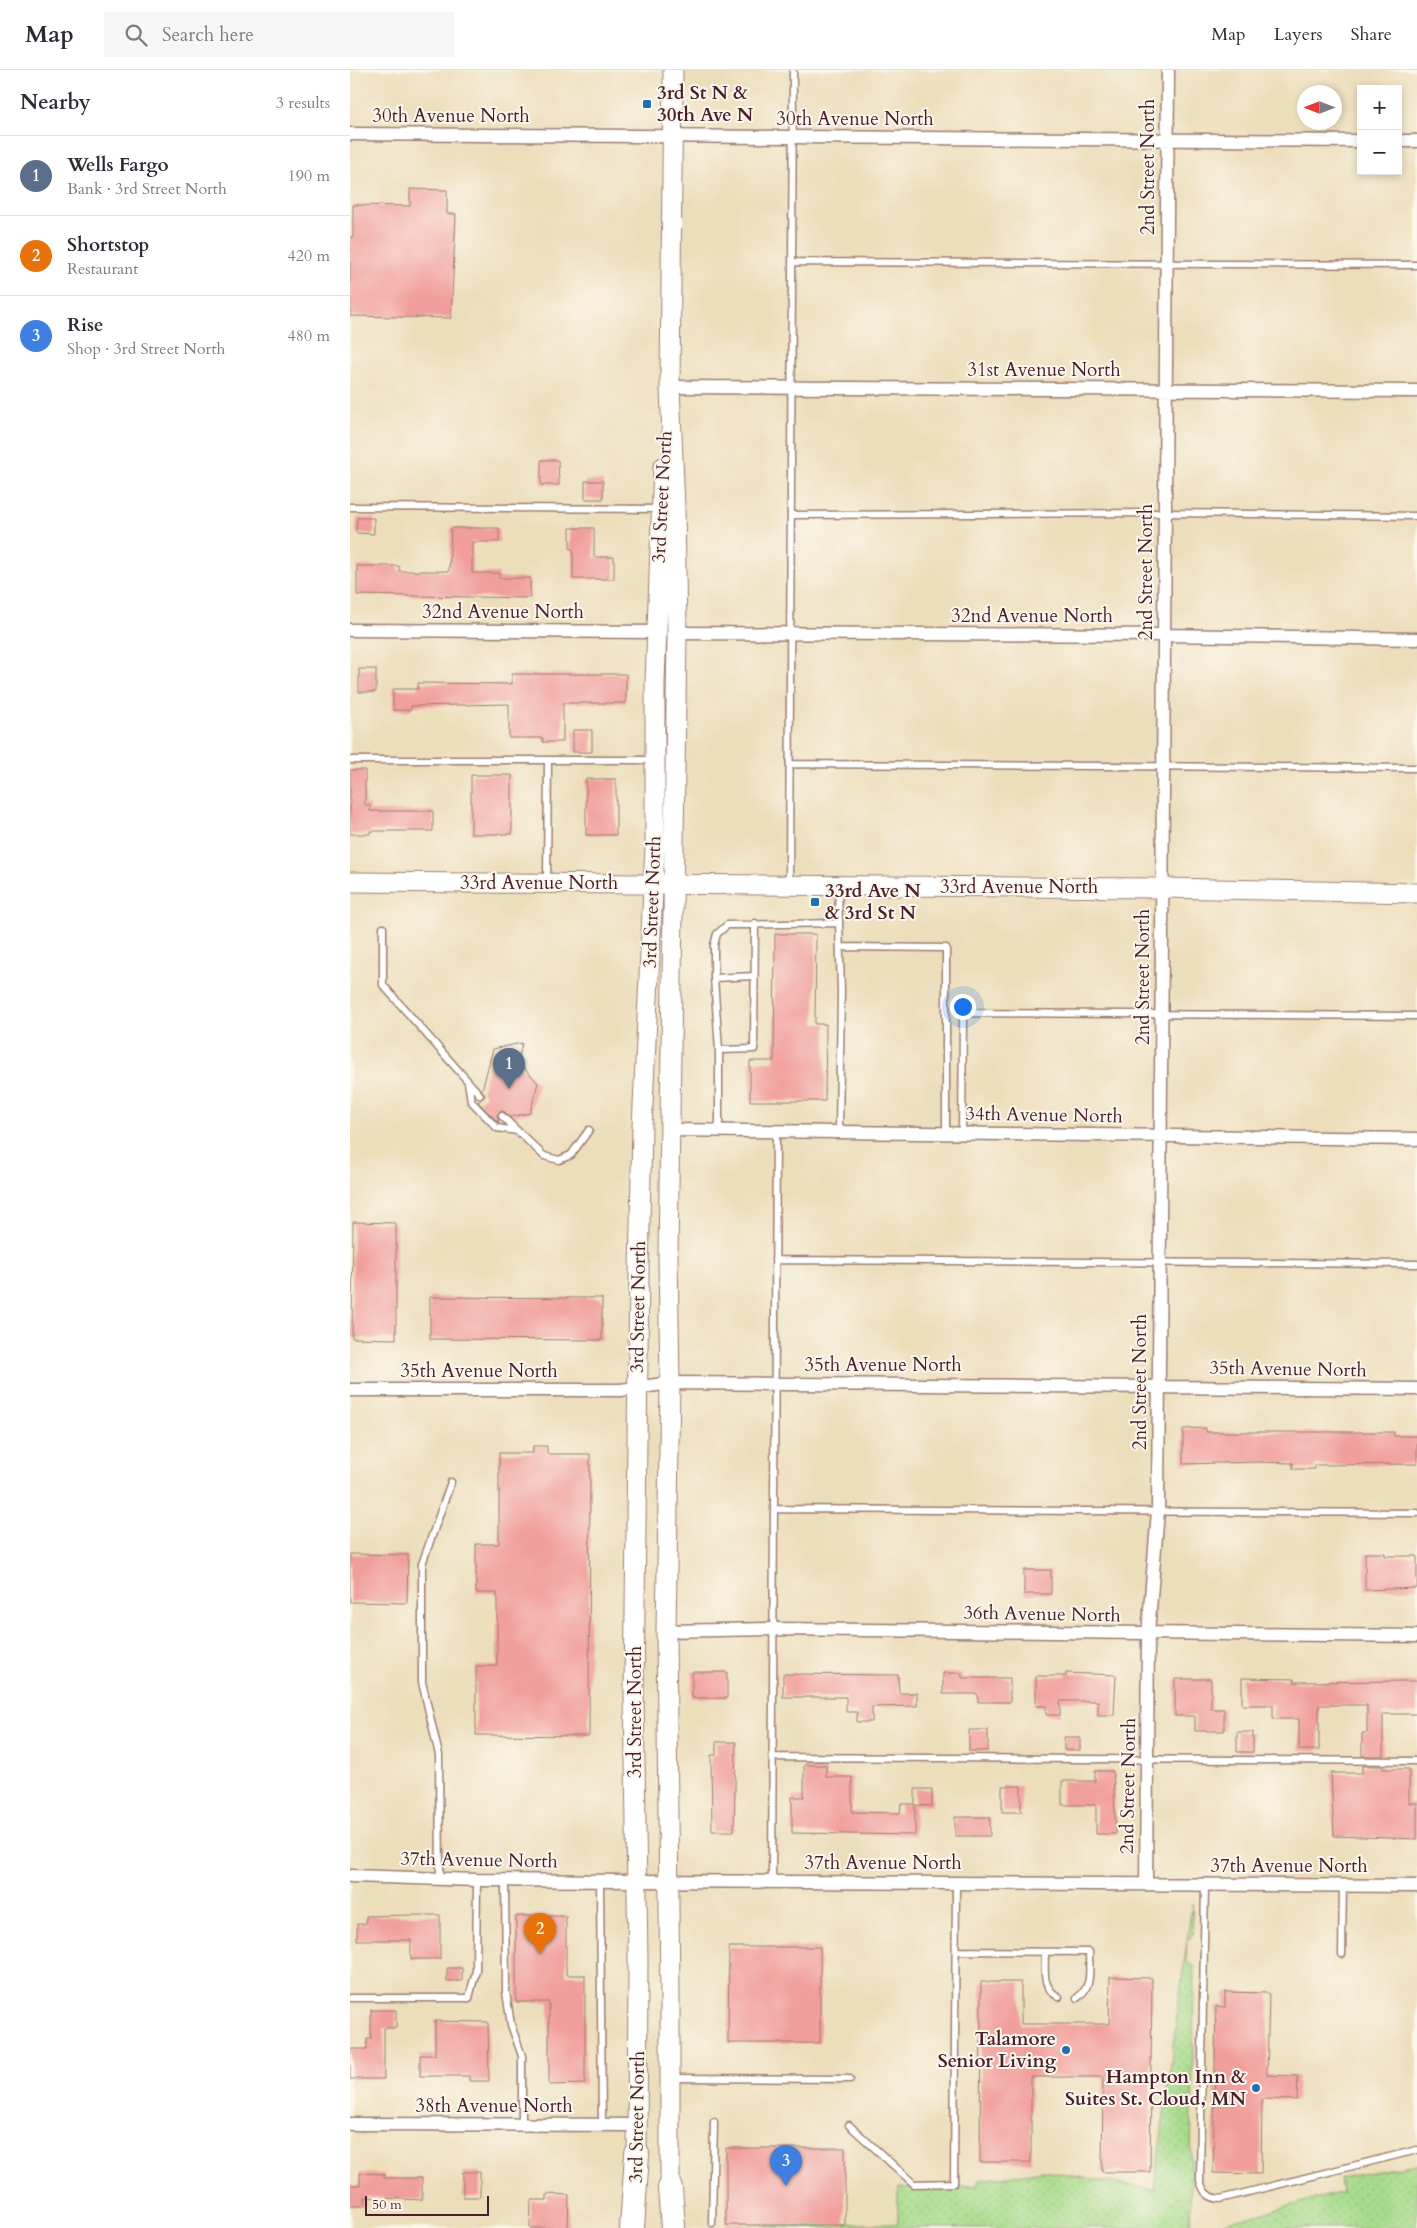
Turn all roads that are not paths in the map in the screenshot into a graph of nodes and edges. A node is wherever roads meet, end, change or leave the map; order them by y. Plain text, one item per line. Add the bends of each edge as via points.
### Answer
1 (673, 70) edge
2 (793, 70) edge
3 (1168, 70) edge
4 (350, 134) edge
5 (672, 137) junction
6 (794, 137) junction
7 (1168, 140) junction
8 (1357, 141) edge
9 (1402, 141) edge
10 (1417, 141) edge
11 (794, 262) junction
12 (1166, 265) junction
13 (1417, 265) edge
14 (670, 386) junction
15 (793, 387) junction
16 (1166, 389) junction
17 (1417, 391) edge
18 (350, 507) edge
19 (661, 509) junction
20 (1165, 513) junction
21 (792, 515) junction
22 (1417, 516) edge
23 (350, 630) edge
24 (656, 632) junction
25 (676, 633) junction
26 (791, 633) junction
27 (1164, 635) junction
28 (1417, 639) edge
29 (350, 760) edge
30 (548, 760) junction
31 (656, 760) junction
32 (790, 764) junction
33 (1163, 766) junction
34 (1417, 768) edge
35 (350, 882) edge
36 (547, 883) junction
37 (654, 884) junction
38 (672, 885) junction
39 (789, 885) junction
40 (838, 885) junction
41 (1162, 888) junction
42 (1417, 893) edge
43 (754, 923) junction
44 (839, 923) junction
45 (383, 928) dead end
46 (840, 946) junction
47 (754, 976) junction
48 (714, 978) junction
49 (1162, 1014) junction
50 (1417, 1016) edge
51 (719, 1050) junction
52 (468, 1081) junction
53 (480, 1095) dead end
54 (502, 1116) dead end
55 (589, 1130) dead end
56 (670, 1130) junction
57 (719, 1130) junction
58 (518, 1131) junction
59 (776, 1131) junction
60 (839, 1131) junction
61 (946, 1133) junction
62 (962, 1133) junction
63 (1161, 1136) junction
64 (1417, 1139) edge
65 (775, 1260) junction
66 (1160, 1262) junction
67 (1417, 1264) edge
68 (670, 1383) junction
69 (774, 1383) junction
70 (1159, 1386) junction
71 (637, 1389) junction
72 (1417, 1389) edge
73 (350, 1390) edge
74 (451, 1482) dead end
75 (774, 1509) junction
76 (1158, 1511) junction
77 (1417, 1513) edge
78 (773, 1629) junction
79 (666, 1631) junction
80 (1148, 1634) junction
81 (1417, 1636) edge
82 (772, 1757) junction
83 (1148, 1760) junction
84 (1417, 1761) edge
85 (350, 1876) edge
86 (440, 1878) junction
87 (477, 1880) junction
88 (506, 1880) junction
89 (600, 1880) junction
90 (636, 1880) junction
91 (668, 1880) junction
92 (772, 1882) junction
93 (956, 1882) junction
94 (1146, 1884) junction
95 (1205, 1884) junction
96 (1343, 1885) junction
97 (1417, 1886) edge
98 (956, 1951) junction
99 (1045, 1952) junction
100 (1342, 1954) dead end
101 (1059, 1997) dead end
102 (350, 1998) edge
103 (1077, 1998) dead end
104 (670, 2078) junction
105 (850, 2079) dead end
106 (714, 2122) dead end
107 (350, 2124) edge
108 (522, 2125) junction
109 (602, 2125) junction
110 (638, 2125) junction
111 (849, 2125) dead end
112 (1417, 2150) edge
113 (637, 2154) junction
114 (670, 2188) joint
115 (712, 2223) dead end
116 (632, 2228) edge
117 (636, 2228) edge
118 (671, 2228) edge

1 - 5 main road, 3rd Street North
2 - 6 lane
3 - 7 street, 2nd Street North
4 - 5 street, 30th Avenue North
5 - 6 street, 30th Avenue North
5 - 14 main road, 3rd Street North
6 - 7 street, 30th Avenue North
6 - 11 lane
7 - 8 street, 30th Avenue North
7 - 12 street, 2nd Street North
9 - 10 street
11 - 12 lane
11 - 15 lane
12 - 13 lane
12 - 16 street, 2nd Street North
14 - 15 street, 31st Avenue North
14 - 19 main road, 3rd Street North
14 - 25 main road, 3rd Street North
15 - 16 street, 31st Avenue North
15 - 21 lane
16 - 17 street, 31st Avenue North
16 - 20 street, 2nd Street North
18 - 19 lane
19 - 24 main road, 3rd Street North
20 - 21 lane
20 - 22 lane
20 - 27 street, 2nd Street North
21 - 26 lane
23 - 24 street, 32nd Avenue North
24 - 31 main road, 3rd Street North
25 - 26 street, 32nd Avenue North
25 - 38 main road, 3rd Street North
26 - 27 street, 32nd Avenue North
26 - 32 lane
27 - 28 street, 32nd Avenue North
27 - 33 street, 2nd Street North
29 - 30 lane
30 - 31 lane
30 - 36 lane
31 - 37 main road, 3rd Street North
32 - 33 lane
32 - 39 lane
33 - 34 lane
33 - 41 street, 2nd Street North
35 - 36 main road, 33rd Avenue North
36 - 37 main road, 33rd Avenue North
37 - 38 main road, 33rd Avenue North
37 - 71 main road, 3rd Street North via 640,1165
38 - 39 main road, 33rd Avenue North
38 - 56 main road, 3rd Street North
39 - 40 main road, 33rd Avenue North
40 - 41 main road, 33rd Avenue North
40 - 44 lane
41 - 42 main road, 33rd Avenue North
41 - 49 street, 2nd Street North
43 - 44 lane
43 - 47 lane
43 - 48 lane via 727,925 717,934
44 - 46 lane
45 - 52 lane via 383,985
46 - 60 lane
46 - 61 lane via 946,948
47 - 48 lane
47 - 51 lane via 754,1049
48 - 51 lane
49 - 50 lane
49 - 62 lane via 963,1013
49 - 63 street, 2nd Street North
51 - 57 lane
52 - 53 lane
52 - 58 lane via 471,1101 477,1108 498,1128
54 - 58 lane
55 - 58 lane via 571,1154 559,1160 544,1156
56 - 57 street, 34th Avenue North
56 - 68 main road, 3rd Street North
57 - 59 street, 34th Avenue North
59 - 60 street, 34th Avenue North
59 - 65 lane
60 - 61 street, 34th Avenue North
61 - 62 street, 34th Avenue North
62 - 63 street, 34th Avenue North
63 - 64 street, 34th Avenue North
63 - 66 street, 2nd Street North
65 - 66 lane
65 - 69 lane
66 - 67 lane
66 - 70 street, 2nd Street North
68 - 69 street, 35th Avenue North
68 - 71 street, 35th Avenue North
68 - 79 main road, 3rd Street North
69 - 70 street, 35th Avenue North
69 - 75 lane
70 - 72 street, 35th Avenue North
70 - 76 street, 2nd Street North
71 - 73 street, 35th Avenue North
71 - 90 main road, 3rd Street North
74 - 86 lane via 422,1564 422,1682 439,1755
75 - 76 lane
75 - 78 lane
76 - 77 lane
76 - 80 street, 2nd Street North
78 - 79 street, 36th Avenue North
78 - 80 street, 36th Avenue North
78 - 82 lane
79 - 91 main road, 3rd Street North
80 - 81 street, 36th Avenue North
80 - 83 street, 2nd Street North
82 - 83 lane
82 - 92 lane
83 - 84 lane
83 - 94 street, 2nd Street North
85 - 86 street, 37th Avenue North
86 - 87 street, 37th Avenue North
87 - 88 street, 37th Avenue North
87 - 102 lane via 476,1972 470,1998
88 - 89 street, 37th Avenue North
88 - 108 lane via 506,2000 522,2056
89 - 90 street, 37th Avenue North
89 - 109 lane
90 - 91 street, 37th Avenue North
90 - 110 main road, 3rd Street North
91 - 92 street, 37th Avenue North
91 - 104 main road, 3rd Street North
92 - 93 street, 37th Avenue North
93 - 94 street, 37th Avenue North
93 - 98 lane
94 - 95 street, 37th Avenue North
95 - 96 street, 37th Avenue North
95 - 112 lane via 1200,2180 1205,2194 1220,2198
96 - 97 street, 37th Avenue North
96 - 100 lane
98 - 99 lane
98 - 111 lane via 954,2184 914,2184
99 - 101 lane via 1045,1980 1050,1992
99 - 103 lane via 1089,1952 1089,1982 1086,1992
104 - 105 lane
104 - 114 main road, 3rd Street North
106 - 115 lane
107 - 108 street, 38th Avenue North
108 - 109 street, 38th Avenue North
109 - 110 street, 38th Avenue North
110 - 113 main road, 3rd Street North
113 - 116 highway
113 - 117 main road, 3rd Street North
114 - 118 highway

